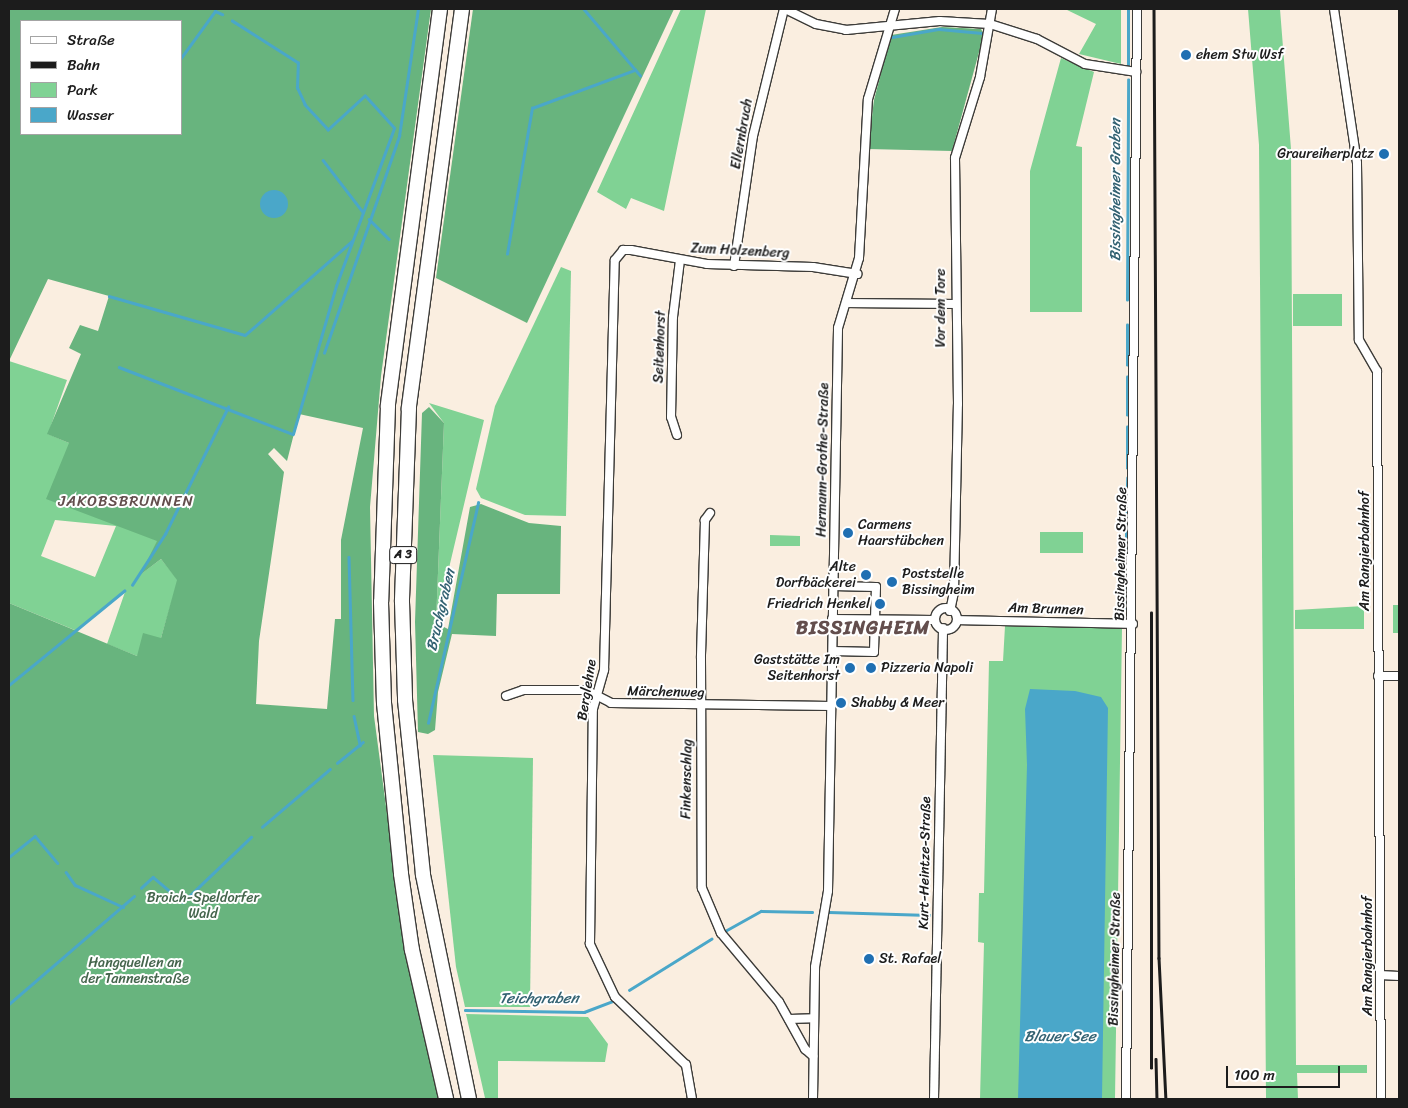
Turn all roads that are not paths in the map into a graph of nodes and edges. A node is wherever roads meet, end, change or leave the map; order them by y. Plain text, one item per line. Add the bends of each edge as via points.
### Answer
1 (440, 9) edge
2 (462, 9) edge
3 (784, 9) edge
4 (895, 9) edge
5 (992, 9) edge
6 (1137, 9) edge
7 (1334, 9) edge
8 (990, 24) junction
9 (888, 28) junction
10 (1136, 72) junction
11 (623, 250) joint
12 (680, 260) junction
13 (734, 266) junction
14 (857, 274) junction
15 (848, 303) junction
16 (953, 304) junction
17 (677, 435) dead end
18 (710, 513) dead end
19 (832, 586) junction
20 (950, 611) junction
21 (832, 619) junction
22 (875, 620) junction
23 (934, 620) junction
24 (958, 620) junction
25 (1133, 624) junction
26 (943, 628) junction
27 (833, 650) junction
28 (1378, 676) junction
29 (1399, 676) edge
30 (506, 696) dead end
31 (597, 696) junction
32 (701, 705) junction
33 (831, 706) junction
34 (1380, 975) junction
35 (1399, 976) edge
36 (814, 1018) junction
37 (789, 1019) junction
38 (813, 1056) junction
39 (446, 1099) edge
40 (469, 1099) edge
41 (692, 1099) edge
42 (813, 1099) edge
43 (934, 1099) edge
44 (1126, 1099) edge
45 (1381, 1099) edge

1 - 39 highway, A 3 via 388,406 381,602 384,703 401,874 412,950
2 - 40 highway, A 3 via 409,408 402,602 405,700 423,875
3 - 9 street via 829,27
3 - 13 street, Ellernbruch via 753,136
4 - 9 street, Hermann-Grothe-Straße
5 - 8 street, Vor dem Tore
6 - 10 street, Bissingheimer Straße
7 - 28 street, Am Rangierbahnhof via 1357,163 1358,340 1377,371
8 - 9 street via 940,21
8 - 10 street via 1037,39 1086,64
8 - 16 street, Vor dem Tore via 980,77 955,158
9 - 14 street, Hermann-Grothe-Straße via 868,99
10 - 25 street, Bissingheimer Straße
11 - 12 street, Zum Holzenberg
11 - 31 street, Berglehne via 615,260 604,670
12 - 13 street, Zum Holzenberg
12 - 17 street, Seitenhorst via 672,346 671,417
13 - 14 street, Zum Holzenberg via 813,268
14 - 15 street, Hermann-Grothe-Straße
15 - 16 street
15 - 19 street, Hermann-Grothe-Straße via 838,328
16 - 20 street, Vor dem Tore via 958,404 954,592
18 - 32 street, Finkenschlag via 705,520
19 - 21 street, Hermann-Grothe-Straße
19 - 22 street via 876,587
20 - 23 street via 939,611
20 - 24 street
21 - 22 street
21 - 27 street, Hermann-Grothe-Straße
22 - 23 street
22 - 27 street via 874,652
23 - 26 street
24 - 25 street, Am Brunnen
24 - 26 street, Am Brunnen via 954,628
25 - 44 street, Bissingheimer Straße
26 - 43 street, Kurt-Heintze-Straße
27 - 33 street, Hermann-Grothe-Straße
28 - 29 street
28 - 34 street, Am Rangierbahnhof
30 - 31 street, Märchenweg via 523,690 586,690
31 - 32 street, Märchenweg via 611,703
31 - 41 street, Berglehne via 590,944 615,997 686,1065
32 - 33 street, Märchenweg
32 - 37 street, Finkenschlag via 702,888 721,933
33 - 36 street, Hermann-Grothe-Straße via 828,891 815,967
34 - 35 street
34 - 45 street, Am Rangierbahnhof
36 - 37 street
36 - 38 street, Hermann-Grothe-Straße
37 - 38 street, Finkenschlag via 805,1049
38 - 42 street, Hermann-Grothe-Straße

